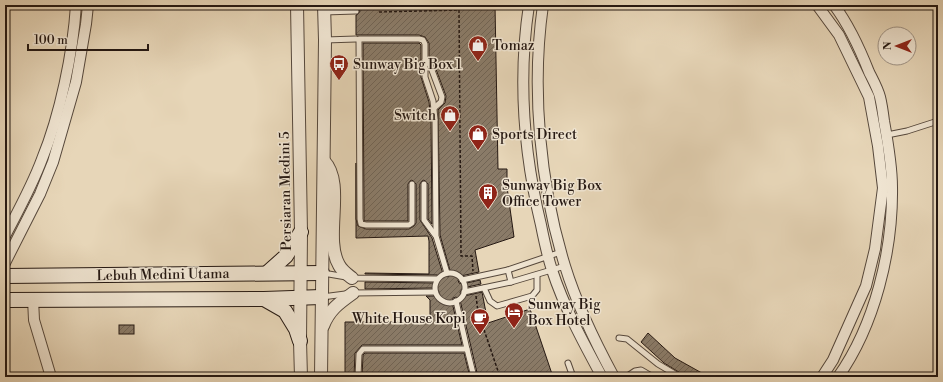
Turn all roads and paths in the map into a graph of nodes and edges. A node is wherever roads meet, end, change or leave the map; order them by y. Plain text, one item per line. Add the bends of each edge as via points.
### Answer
1 (76, 5) edge
2 (88, 5) edge
3 (297, 5) edge
4 (448, 5) edge
5 (529, 5) edge
6 (543, 5) edge
7 (817, 5) edge
8 (840, 7) edge
9 (324, 9) edge
10 (448, 10) junction
11 (356, 12) dead end
12 (379, 12) dead end
13 (356, 39) dead end
14 (325, 40) junction
15 (425, 60) junction
16 (434, 108) junction
17 (938, 121) edge
18 (887, 135) junction
19 (323, 160) junction
20 (412, 184) dead end
21 (424, 184) dead end
22 (301, 232) junction
23 (5, 236) edge
24 (436, 236) junction
25 (562, 252) junction
26 (548, 256) junction
27 (5, 263) edge
28 (565, 266) junction
29 (508, 270) junction
30 (552, 271) junction
31 (267, 273) junction
32 (300, 273) junction
33 (322, 273) junction
34 (447, 273) junction
35 (474, 274) dead end
36 (537, 275) junction
37 (5, 276) edge
38 (352, 278) junction
39 (437, 279) junction
40 (462, 280) junction
41 (511, 282) junction
42 (484, 288) junction
43 (476, 290) dead end
44 (435, 292) junction
45 (464, 292) junction
46 (353, 293) junction
47 (321, 297) junction
48 (300, 298) junction
49 (33, 299) junction
50 (264, 299) junction
51 (5, 300) edge
52 (456, 301) junction
53 (321, 331) junction
54 (619, 338) dead end
55 (300, 341) junction
56 (467, 349) junction
57 (568, 363) dead end
58 (51, 377) edge
59 (301, 377) edge
60 (321, 377) edge
61 (358, 377) edge
62 (474, 377) edge
63 (500, 377) edge
64 (573, 377) edge
65 (602, 377) edge
66 (614, 377) edge
67 (626, 377) edge
68 (653, 377) edge
69 (680, 377) edge
70 (822, 377) edge
71 (838, 377) edge

1 - 23 street via 65,78 54,125 29,190
2 - 27 street via 76,82 53,162
3 - 22 street, Persiaran Medini 5
4 - 10 path
5 - 26 street via 524,92 528,157 536,207
6 - 25 street via 538,91 542,155 549,204
7 - 70 street via 838,35 869,97 883,188 875,249 866,286 833,360
8 - 18 street via 880,96
9 - 11 lane
9 - 14 street
10 - 12 path
10 - 35 path via 459,10 461,256 472,256
13 - 14 lane
14 - 19 street
15 - 16 lane via 425,77
15 - 16 lane via 430,65 442,97 441,102
15 - 20 lane via 425,44 421,39 359,39 361,224 412,223
16 - 24 lane
17 - 18 lane
18 - 71 street via 892,187 886,252 879,291 865,328
19 - 33 street
19 - 38 street via 329,167 333,189 335,255 342,270
21 - 24 lane via 424,220
22 - 31 main road via 286,256
22 - 32 street, Persiaran Medini 5
24 - 34 lane
25 - 26 lane
25 - 28 street
26 - 29 lane
26 - 30 street
28 - 30 lane
28 - 66 street via 584,318
29 - 40 lane
29 - 41 lane
30 - 36 lane
30 - 65 street via 574,325
31 - 32 main road, Lebuh Medini Utama
31 - 37 main road, Lebuh Medini Utama
32 - 33 main road, Lebuh Medini Utama
32 - 48 street, Persiaran Medini 5
33 - 38 lane
33 - 47 street
34 - 39 lane
34 - 40 lane via 456,274
36 - 41 lane
36 - 42 lane via 537,290 532,296 497,306 490,301
38 - 39 lane
39 - 44 lane
40 - 45 lane
41 - 42 lane
42 - 45 lane
43 - 63 path via 478,312
44 - 46 lane
44 - 52 lane via 444,301
45 - 52 lane
46 - 47 lane
46 - 53 street via 332,309
47 - 48 main road, Lebuh Medini Utama
47 - 53 street
48 - 50 main road, Lebuh Medini Utama
48 - 55 street, Persiaran Medini 5
49 - 50 main road, Lebuh Medini Utama
49 - 51 main road, Lebuh Medini Utama
49 - 58 street via 34,320
50 - 55 main road via 285,311
52 - 56 lane
53 - 60 street
54 - 69 lane via 627,339 658,364
55 - 59 street, Persiaran Medini 5
56 - 61 lane via 365,348 359,352
56 - 62 lane
57 - 64 lane
67 - 68 lane via 641,370

